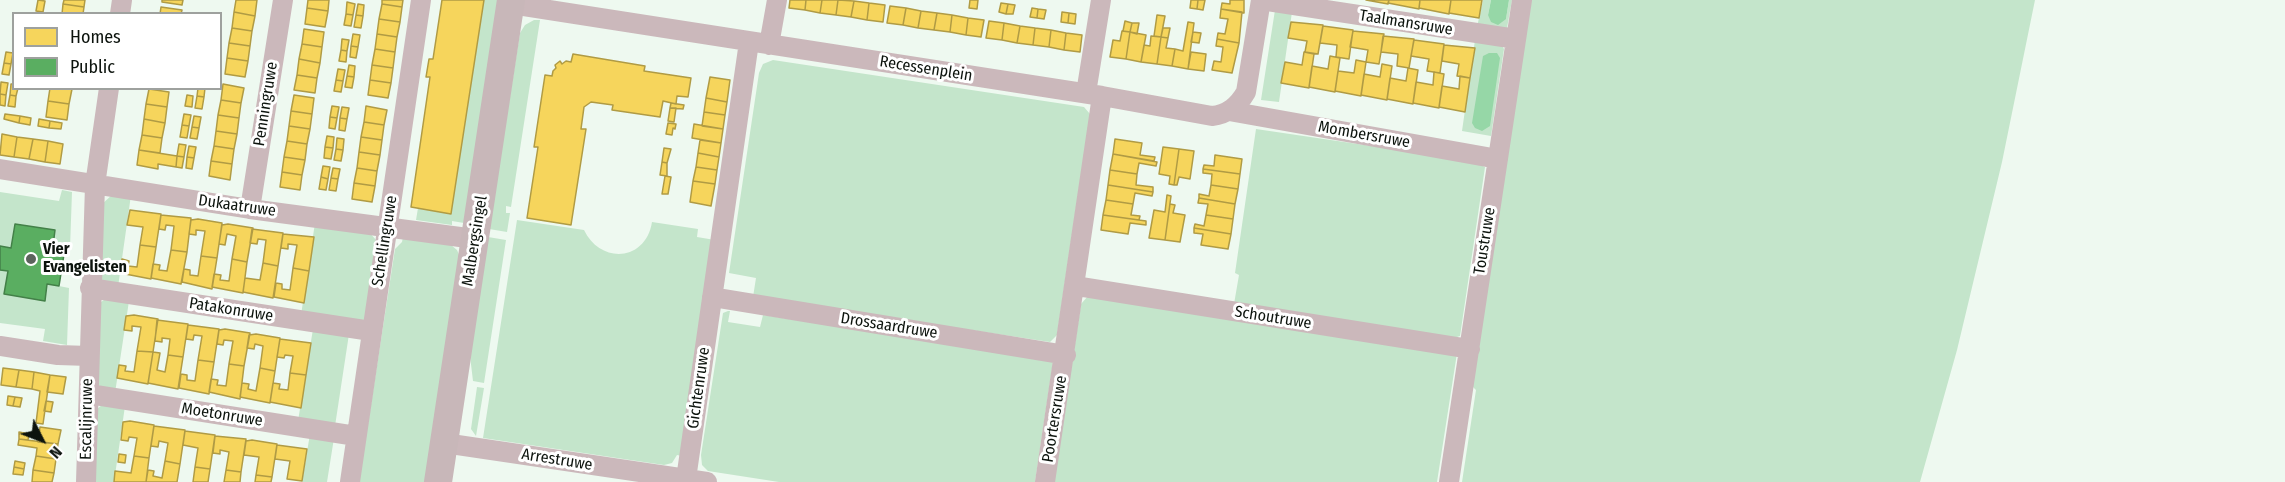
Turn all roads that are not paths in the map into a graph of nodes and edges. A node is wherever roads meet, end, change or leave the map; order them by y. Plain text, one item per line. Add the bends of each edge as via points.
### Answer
1 (283, 0) edge
2 (421, 0) edge
3 (777, 0) edge
4 (1101, 0) edge
5 (1261, 0) edge
6 (1522, 0) edge
7 (511, 2) edge
8 (1516, 39) junction
9 (749, 42) junction
10 (769, 45) junction
11 (109, 90) edge
12 (1094, 94) junction
13 (1229, 111) junction
14 (1498, 159) junction
15 (0, 169) edge
16 (95, 185) junction
17 (250, 209) junction
18 (387, 227) junction
19 (476, 239) junction
20 (1076, 286) junction
21 (90, 288) junction
22 (711, 297) junction
23 (372, 331) junction
24 (0, 346) edge
25 (1470, 349) junction
26 (1066, 355) junction
27 (89, 356) junction
28 (89, 394) junction
29 (356, 436) junction
30 (444, 443) junction
31 (686, 479) junction
32 (86, 482) edge
33 (350, 482) edge
34 (438, 482) edge
35 (707, 482) edge
36 (1045, 482) edge
37 (1449, 482) edge

1 - 17 street, Penningruwe
2 - 18 street, Schellingruwe
3 - 10 street
4 - 12 street
5 - 8 street, Taalmansruwe
5 - 13 street via 1249,84 1242,99
6 - 8 street, Toustruwe
7 - 9 street, Recessenplein
7 - 19 street, Malbergsingel
8 - 14 street, Toustruwe
9 - 10 street, Recessenplein
9 - 22 street
10 - 12 street, Recessenplein
11 - 16 street, Escalijnruwe
12 - 13 street, Recessenplein via 1212,116
12 - 20 street
13 - 14 street, Mombersruwe
14 - 25 street, Toustruwe
15 - 16 street, Dukaatruwe
16 - 17 street, Dukaatruwe
16 - 21 street, Escalijnruwe
17 - 18 street, Dukaatruwe
18 - 19 street, Dukaatruwe
18 - 23 street, Schellingruwe
19 - 30 street, Malbergsingel
20 - 25 street, Schoutruwe
20 - 26 street
21 - 23 street, Patakonruwe
21 - 27 street, Escalijnruwe
22 - 26 street, Drossaardruwe
22 - 31 street, Gichtenruwe
23 - 29 street, Schellingruwe
24 - 27 street
25 - 37 street, Toustruwe
26 - 36 street, Poortersruwe
27 - 28 street, Escalijnruwe
28 - 29 street, Moetonruwe
28 - 32 street, Escalijnruwe
29 - 33 street, Schellingruwe
30 - 31 street, Arrestruwe
30 - 34 street, Malbergsingel
31 - 35 street, Arrestruwe

